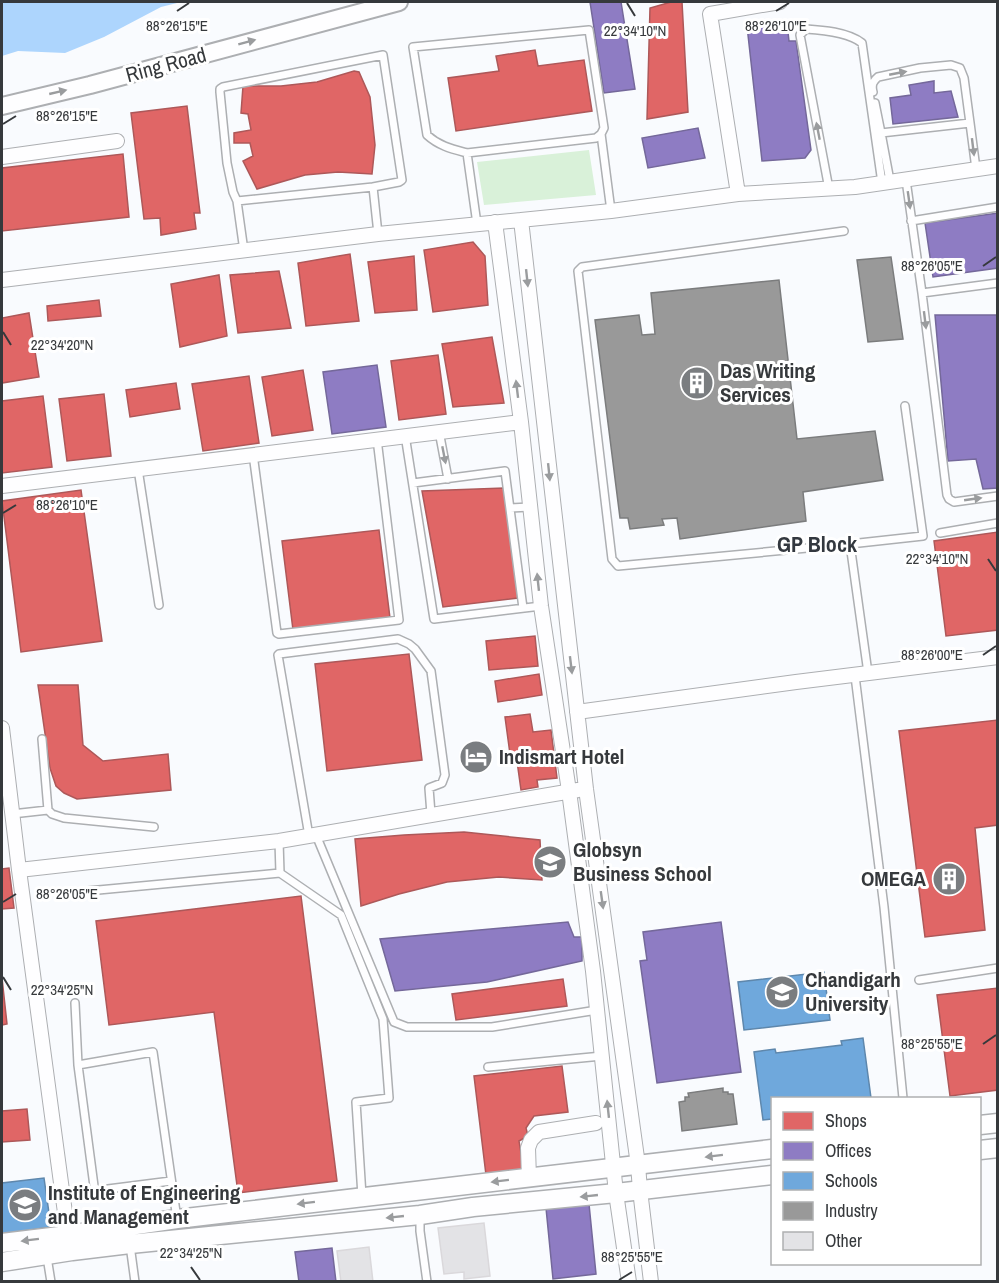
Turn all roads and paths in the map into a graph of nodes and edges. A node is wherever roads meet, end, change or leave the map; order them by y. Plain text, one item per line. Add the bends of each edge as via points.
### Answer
1 (399, 2) edge
2 (780, 2) edge
3 (2, 106) edge
4 (970, 123) junction
5 (881, 133) junction
6 (601, 135) junction
7 (117, 141) dead end
8 (467, 153) junction
9 (2, 157) edge
10 (998, 166) edge
11 (976, 169) junction
12 (906, 179) junction
13 (886, 182) junction
14 (373, 187) junction
15 (829, 189) junction
16 (738, 194) junction
17 (237, 201) junction
18 (998, 207) edge
19 (611, 211) junction
20 (520, 220) junction
21 (911, 220) junction
22 (495, 222) junction
23 (477, 224) junction
24 (844, 231) dead end
25 (378, 234) junction
26 (244, 250) junction
27 (2, 280) edge
28 (998, 283) edge
29 (922, 293) junction
30 (905, 406) dead end
31 (521, 422) junction
32 (439, 431) junction
33 (405, 435) junction
34 (376, 439) junction
35 (253, 454) junction
36 (138, 469) junction
37 (448, 478) junction
38 (413, 483) junction
39 (2, 486) edge
40 (998, 496) edge
41 (530, 507) junction
42 (510, 508) junction
43 (998, 523) edge
44 (940, 533) dead end
45 (850, 544) junction
46 (159, 605) dead end
47 (541, 606) junction
48 (523, 608) junction
49 (998, 657) edge
50 (862, 675) junction
51 (577, 712) junction
52 (2, 728) edge
53 (42, 739) dead end
54 (586, 789) junction
55 (569, 791) junction
56 (48, 810) junction
57 (12, 814) junction
58 (431, 814) junction
59 (154, 827) dead end
60 (313, 835) junction
61 (279, 841) junction
62 (19, 870) junction
63 (280, 873) junction
64 (77, 892) dead end
65 (998, 968) edge
66 (919, 980) dead end
67 (75, 1003) dead end
68 (597, 1010) junction
69 (602, 1056) junction
70 (78, 1065) junction
71 (488, 1067) dead end
72 (903, 1097) edge
73 (596, 1123) dead end
74 (998, 1123) edge
75 (981, 1125) edge
76 (998, 1148) edge
77 (771, 1149) edge
78 (981, 1150) edge
79 (639, 1165) junction
80 (614, 1167) junction
81 (771, 1175) edge
82 (529, 1178) junction
83 (171, 1181) junction
84 (640, 1190) junction
85 (616, 1193) junction
86 (363, 1197) junction
87 (420, 1215) junction
88 (177, 1219) junction
89 (2, 1243) edge
90 (70, 1243) junction
91 (130, 1244) junction
92 (47, 1255) junction
93 (2, 1262) edge
94 (51, 1281) edge
95 (135, 1281) edge
96 (427, 1281) edge
97 (629, 1281) edge
98 (651, 1281) edge

3 -> 1 street, Ring Road
2 - 16 street via 710,14
4 - 5 lane
5 -> 4 lane via 874,81 879,76 920,68 960,68
4 -> 11 lane
5 - 13 lane
6 - 8 lane
6 - 8 lane via 604,128 589,30 413,47 427,135 450,149
6 - 19 lane
7 - 9 street
8 - 23 lane
10 - 11 street
11 - 12 street
12 - 13 street
12 -> 21 lane
13 - 15 street
15 -> 13 lane via 800,35 806,29 853,37 862,43
14 - 17 lane
14 - 17 lane via 402,180 383,55 220,89 227,163
14 - 25 lane
15 - 16 street
16 - 19 street
17 - 26 lane
18 - 21 lane
19 - 20 street
20 - 22 street
20 -> 51 street
21 - 29 lane
22 - 23 street
31 -> 22 street
23 - 25 street
24 - 45 lane via 582,267 578,271 615,564 618,567
25 - 26 street
26 - 27 street
28 - 29 lane
29 -> 40 lane via 947,495 954,502
30 - 45 lane via 923,536
31 - 32 street
31 - 41 street
32 - 33 street
32 -> 37 lane
33 - 34 street
33 - 38 lane
34 - 35 street
34 - 35 lane via 399,620 278,633
35 - 36 street
36 - 39 street
36 - 46 lane
37 - 38 lane
37 - 42 lane via 505,471
38 - 48 lane via 434,619
41 - 42 lane
47 -> 41 street
42 - 48 lane
43 - 44 lane
45 - 50 lane
47 - 48 lane
47 - 55 street
49 - 50 street
50 - 51 street
50 - 72 lane
51 - 54 street
52 - 57 street
53 - 56 lane
54 - 55 street
54 -> 79 street
55 - 58 street
55 - 68 street
56 - 57 lane
56 - 59 lane via 64,818
57 - 62 street
58 - 60 street
58 - 60 lane via 429,788 442,783 445,775 431,671 415,649 398,639 279,654
60 - 61 street
60 - 68 lane via 394,1022 407,1027 492,1027
61 - 62 street
61 - 63 lane
62 - 90 street
63 - 64 lane
63 - 86 lane via 341,915 384,1019 389,1098 356,1102
65 - 66 lane
67 - 70 lane
68 - 69 street
69 - 71 lane
80 -> 69 street
70 - 83 lane via 96,1189
70 - 83 lane via 153,1052
73 - 82 street via 540,1132 528,1148
74 - 75 main road
76 - 78 main road
77 -> 79 main road
79 - 80 main road
79 - 84 street
80 - 82 main road
80 - 85 street
81 - 84 main road
82 -> 86 main road
83 - 88 lane
84 - 85 main road
84 - 98 street
85 -> 87 main road
85 - 97 street
86 -> 88 main road
87 -> 91 main road
87 - 96 lane
88 - 90 main road
90 -> 89 main road
90 - 91 main road
90 - 92 main road
91 - 95 lane
92 - 93 main road
92 - 94 lane

